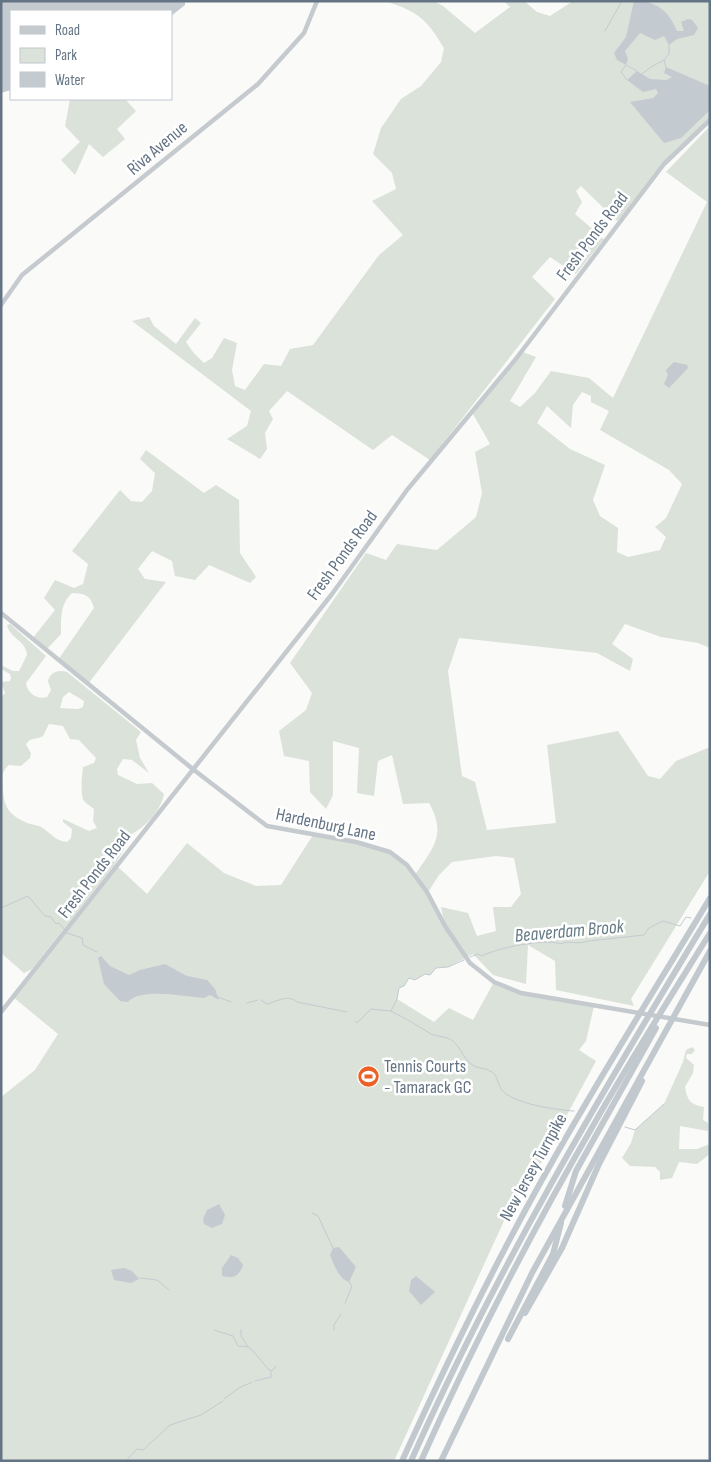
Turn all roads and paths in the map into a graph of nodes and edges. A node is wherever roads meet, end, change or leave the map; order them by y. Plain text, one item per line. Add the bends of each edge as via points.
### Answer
1 (317, 1) edge
2 (710, 120) edge
3 (1, 304) edge
4 (1, 613) edge
5 (194, 770) junction
6 (710, 898) edge
7 (710, 914) edge
8 (710, 932) edge
9 (710, 952) edge
10 (697, 954) junction
11 (705, 959) junction
12 (1, 1012) edge
13 (710, 1026) edge
14 (402, 1461) edge
15 (411, 1461) edge
16 (421, 1461) edge
17 (440, 1461) edge

1 - 3 street, Riva Avenue via 304,33 258,84 22,275
2 - 5 street, Fresh Ponds Road via 664,164 515,360 411,485 342,581
4 - 5 street, Hardenburg Lane
5 - 12 street, Fresh Ponds Road
5 - 13 street, Hardenburg Lane via 267,826 356,842 390,852 407,865 427,892 470,963 494,982 521,993
6 - 14 highway, New Jersey Turnpike via 532,1198
7 - 15 highway, New Jersey Turnpike via 622,1058 535,1211 468,1340
8 - 10 highway, New Jersey Turnpike
9 - 11 highway
10 - 11 highway via 576,1171 557,1242 508,1339 562,1248 609,1144
10 - 16 highway, New Jersey Turnpike via 598,1116 543,1215 480,1336
11 - 17 highway via 532,1273

